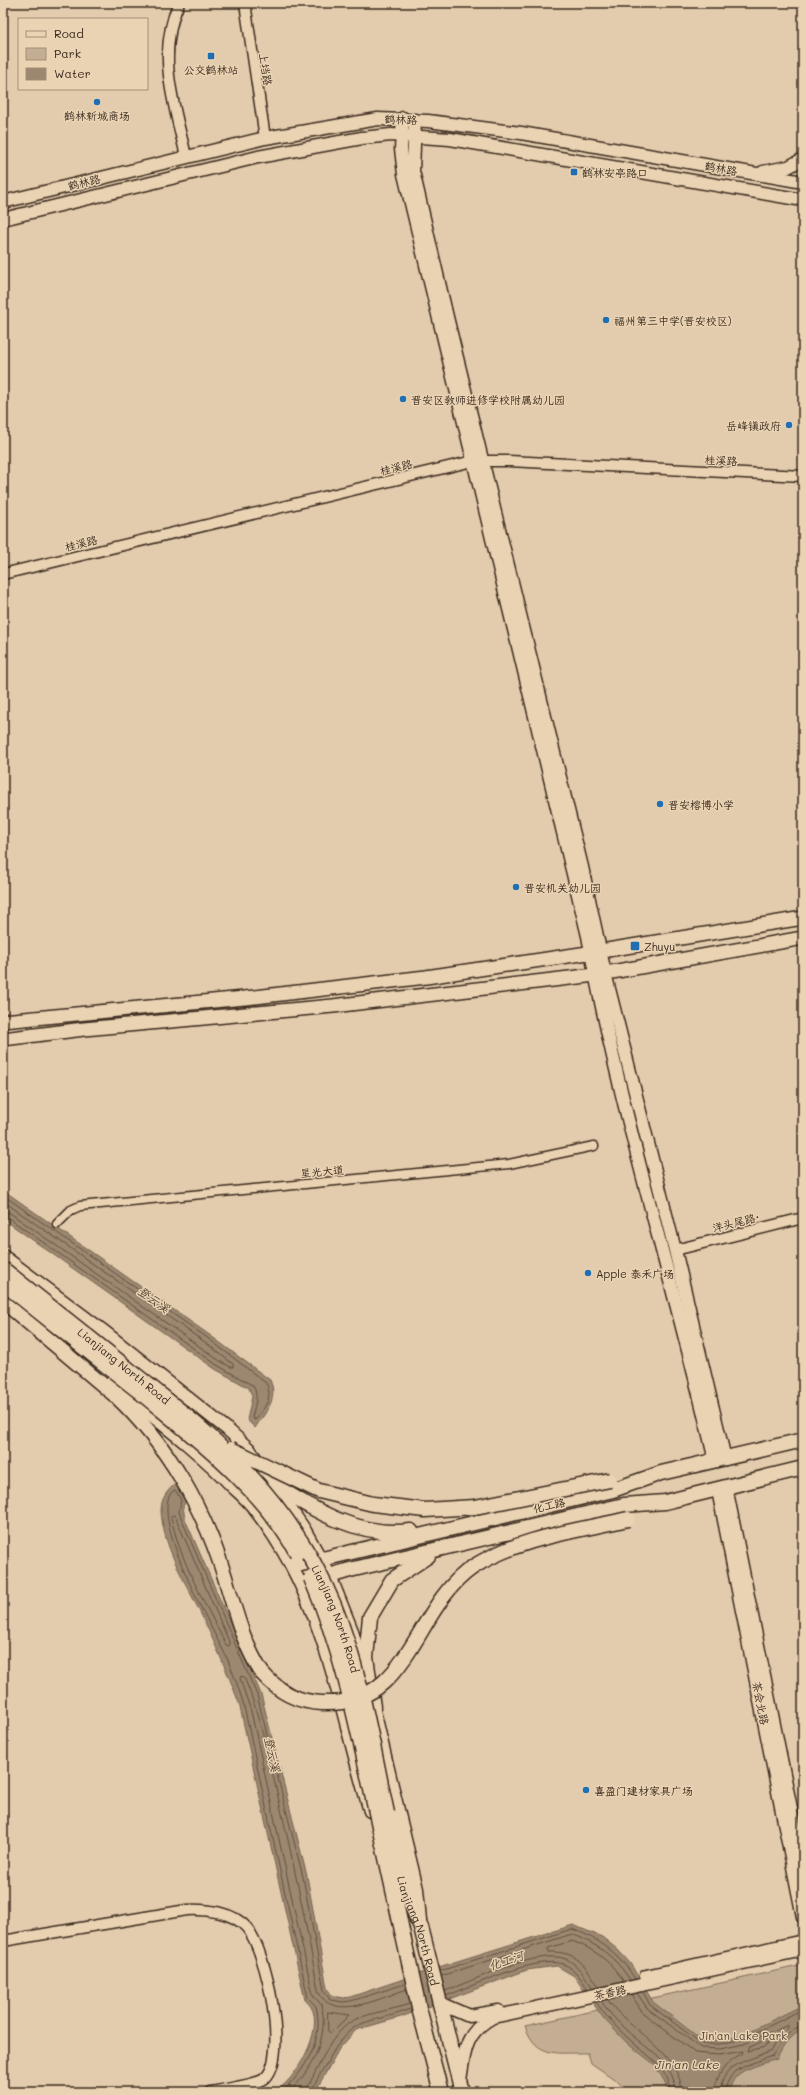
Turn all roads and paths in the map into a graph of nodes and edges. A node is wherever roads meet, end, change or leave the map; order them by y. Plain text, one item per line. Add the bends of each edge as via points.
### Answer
1 (179, 3) edge
2 (245, 3) edge
3 (409, 119) junction
4 (408, 135) junction
5 (265, 138) junction
6 (186, 156) junction
7 (803, 160) edge
8 (751, 173) junction
9 (803, 182) edge
10 (803, 200) edge
11 (3, 202) edge
12 (3, 219) edge
13 (478, 461) junction
14 (803, 476) edge
15 (3, 574) edge
16 (803, 918) edge
17 (803, 938) edge
18 (596, 952) junction
19 (600, 974) junction
20 (3, 1021) edge
21 (3, 1039) edge
22 (594, 1146) dead end
23 (803, 1218) edge
24 (57, 1224) dead end
25 (675, 1250) junction
26 (3, 1256) edge
27 (3, 1269) edge
28 (3, 1283) edge
29 (3, 1300) edge
30 (803, 1440) edge
31 (219, 1442) junction
32 (720, 1460) junction
33 (803, 1468) edge
34 (661, 1473) junction
35 (271, 1483) junction
36 (722, 1489) junction
37 (665, 1502) junction
38 (487, 1520) junction
39 (436, 1551) junction
40 (321, 1559) junction
41 (293, 1566) junction
42 (330, 1576) junction
43 (302, 1584) junction
44 (374, 1707) junction
45 (382, 1815) junction
46 (803, 1868) edge
47 (392, 1883) junction
48 (803, 1917) edge
49 (421, 1927) junction
50 (3, 1941) edge
51 (803, 1941) edge
52 (803, 1950) edge
53 (642, 1981) junction
54 (584, 1994) junction
55 (439, 2003) junction
56 (461, 2088) edge
57 (210, 2092) edge
58 (441, 2092) edge

1 - 6 street via 170,30 167,66
2 - 5 street, 上垱路
3 - 4 main road
3 - 5 main road, 鹤林路 via 361,120
3 - 8 main road, 鹤林路 via 521,133
4 - 10 main road, 鹤林路 via 458,140
4 - 12 main road, 鹤林路 via 369,137 270,155
4 - 13 main road via 413,171
5 - 6 main road, 鹤林路
6 - 11 main road, 鹤林路
7 - 8 main road via 788,167
8 - 9 main road, 鹤林路
13 - 14 street, 桂溪路
13 - 15 street, 桂溪路
13 - 18 main road
16 - 18 main road
17 - 19 main road
18 - 19 main road
18 - 20 main road via 426,977
19 - 21 main road via 332,1006
19 - 25 main road
19 - 32 main road via 630,1132
22 - 24 street, 星光大道 via 509,1164 80,1206 71,1210
23 - 25 street, 洋头尾路·
25 - 32 main road
26 - 35 main road via 102,1330 238,1439 249,1449
27 - 31 highway, Lianjiang North Road, bridge
28 - 45 highway, Lianjiang North Road, bridge via 211,1450 238,1476 274,1518 311,1577 335,1639
29 - 37 highway, bridge via 116,1396 134,1413 161,1447 191,1494 208,1529 250,1655 273,1685 292,1698 333,1703 355,1699 376,1690 405,1658 435,1607 452,1586 472,1568 497,1553 628,1519
29 - 41 main road via 200,1454 256,1510
30 - 32 highway, 化工路
31 - 34 highway, bridge via 319,1491 372,1504 425,1510 475,1507 610,1480
31 - 45 highway, Lianjiang North Road, bridge via 266,1490 282,1512 303,1544 333,1604 354,1665
32 - 34 highway, 化工路
33 - 36 highway, 化工路
34 - 38 highway, 化工路 via 613,1490
35 - 38 highway via 331,1518 373,1530 405,1532
35 - 40 main road via 304,1529
36 - 37 highway, 化工路
36 - 46 main road, 茶会北路
36 - 48 main road, 茶会北路
37 - 39 highway, 化工路 via 624,1505
38 - 40 highway, 化工路
39 - 42 highway, 化工路
39 - 44 highway via 392,1580 370,1617 366,1657
40 - 41 highway, 化工路
40 - 42 main road
41 - 43 main road
42 - 43 highway, 化工路
42 - 44 main road via 352,1632
43 - 47 main road via 326,1650 363,1790
44 - 49 main road via 417,1889
45 - 47 highway, Lianjiang North Road
45 - 49 highway, Lianjiang North Road via 406,1893
47 - 58 highway, Lianjiang North Road via 419,2008
49 - 55 highway, Lianjiang North Road
50 - 57 street via 187,1910 215,1911 231,1917 246,1927 258,1945 269,1988 275,2026 275,2051 271,2070 263,2079
51 - 53 main road, 茶香路
52 - 53 main road, 茶香路
53 - 54 main road, 茶香路
54 - 55 main road, 茶香路 via 473,2016 462,2014
54 - 56 main road, 茶香路 via 485,2022 474,2032 467,2044
55 - 56 highway, Lianjiang North Road

